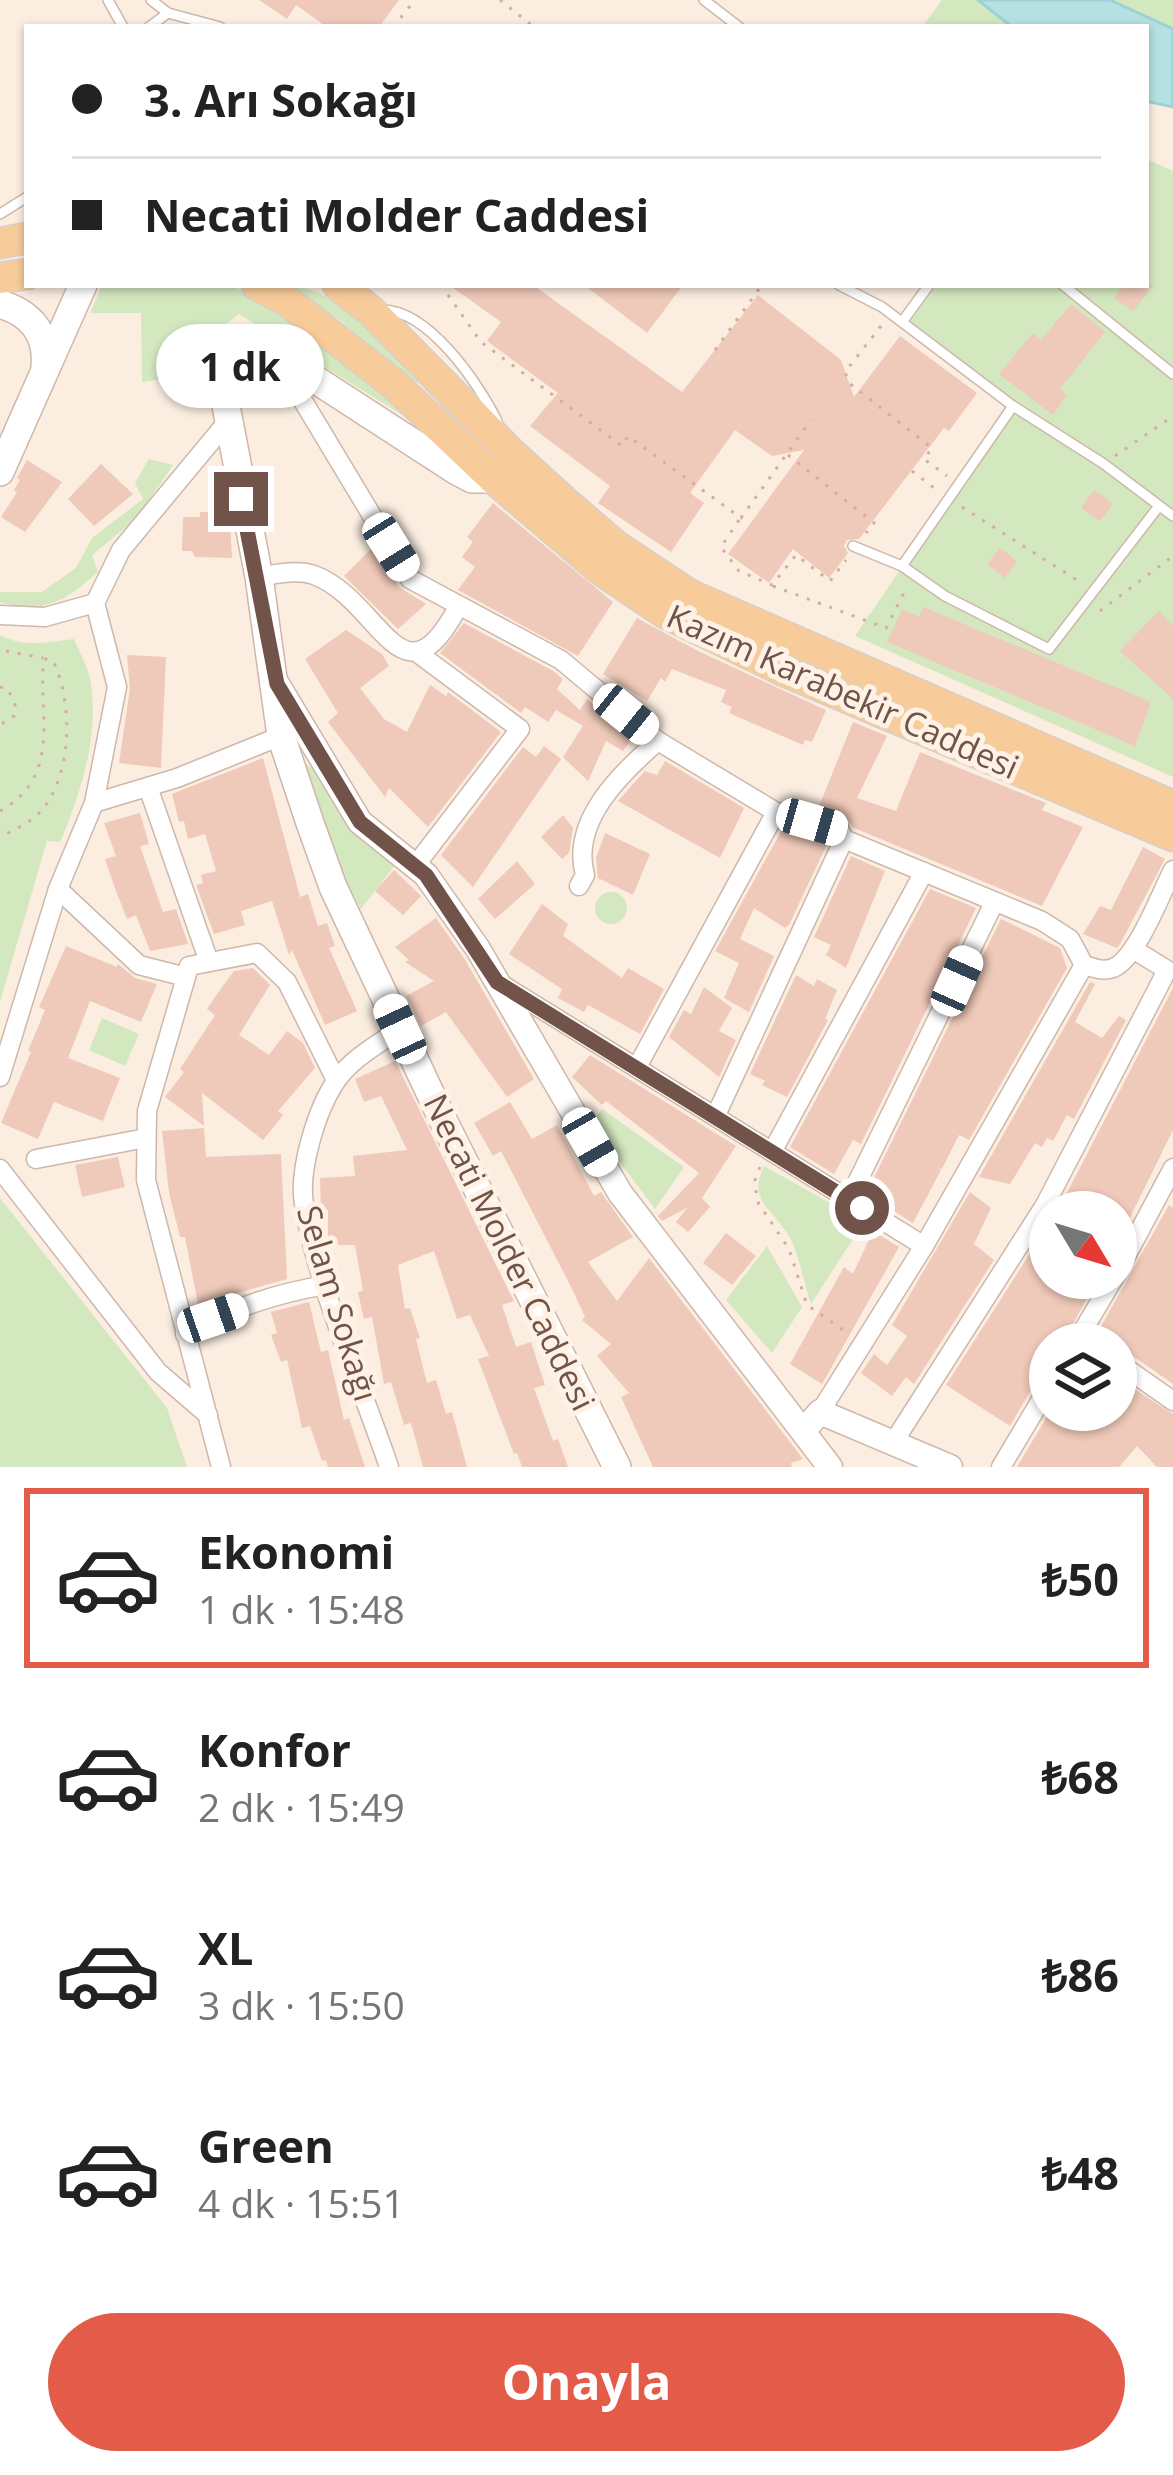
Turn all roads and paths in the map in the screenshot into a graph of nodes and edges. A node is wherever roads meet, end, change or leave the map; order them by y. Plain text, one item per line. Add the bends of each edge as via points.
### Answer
1 (151, 0) edge
2 (416, 0) edge
3 (500, 0) edge
4 (704, 0) edge
5 (168, 13) junction
6 (153, 24) edge
7 (209, 24) edge
8 (396, 24) edge
9 (530, 24) edge
10 (736, 24) edge
11 (82, 288) edge
12 (262, 288) edge
13 (343, 288) edge
14 (443, 288) edge
15 (760, 288) edge
16 (845, 288) edge
17 (926, 288) edge
18 (1067, 288) edge
19 (0, 304) edge
20 (882, 307) junction
21 (902, 322) junction
22 (715, 350) dead end
23 (273, 352) junction
24 (45, 369) junction
25 (1173, 374) edge
26 (1013, 406) junction
27 (1173, 416) edge
28 (811, 420) dead end
29 (228, 421) junction
30 (787, 454) junction
31 (1104, 464) junction
32 (503, 466) junction
33 (912, 471) dead end
34 (0, 472) edge
35 (958, 485) junction
36 (949, 499) junction
37 (1159, 506) junction
38 (1173, 516) edge
39 (740, 518) junction
40 (855, 547) junction
41 (1173, 556) edge
42 (902, 566) junction
43 (914, 574) junction
44 (259, 578) junction
45 (772, 585) junction
46 (1094, 591) junction
47 (95, 603) junction
48 (458, 607) junction
49 (0, 615) edge
50 (1084, 622) dead end
51 (6, 651) dead end
52 (418, 654) junction
53 (45, 658) junction
54 (277, 684) junction
55 (0, 688) edge
56 (0, 725) edge
57 (281, 736) junction
58 (658, 740) junction
59 (148, 787) junction
60 (94, 803) junction
61 (1173, 806) edge
62 (0, 811) edge
63 (776, 812) junction
64 (1173, 836) edge
65 (0, 837) edge
66 (844, 839) junction
67 (415, 866) junction
68 (1173, 870) edge
69 (924, 872) junction
70 (579, 886) dead end
71 (58, 889) junction
72 (994, 903) junction
73 (1133, 949) junction
74 (209, 962) junction
75 (1084, 965) junction
76 (186, 976) junction
77 (497, 982) junction
78 (400, 1029) junction
79 (637, 1067) junction
80 (0, 1077) edge
81 (336, 1080) junction
82 (716, 1115) junction
83 (146, 1138) junction
84 (770, 1150) junction
85 (36, 1159) dead end
86 (0, 1168) edge
87 (1173, 1168) edge
88 (850, 1199) junction
89 (1137, 1236) edge
90 (924, 1246) junction
91 (326, 1285) junction
92 (185, 1334) junction
93 (863, 1345) junction
94 (1137, 1376) edge
95 (1173, 1401) edge
96 (208, 1414) junction
97 (1029, 1420) edge
98 (812, 1421) junction
99 (893, 1443) junction
100 (820, 1464) edge
101 (220, 1467) edge
102 (389, 1467) edge
103 (617, 1467) edge
104 (950, 1467) edge
105 (1001, 1467) edge

1 - 5 lane
2 - 8 path
3 - 9 path
4 - 10 lane
5 - 6 lane
5 - 7 lane
11 - 24 main road
12 - 32 main road, Kazım Karabekir Caddesi
13 - 32 main road, Kazım Karabekir Caddesi via 372,305
14 - 39 path via 481,342 622,446 628,436
15 - 22 path
16 - 20 lane
17 - 21 lane
18 - 25 lane
19 - 24 main road via 38,330
20 - 21 lane
20 - 35 path via 884,323 845,372 849,383 932,448 924,459
21 - 26 lane
23 - 29 main road, Necati Molder Caddesi via 239,357 221,380
23 - 32 main road via 472,479
23 - 48 street via 410,579
24 - 34 main road
26 - 31 lane
26 - 35 lane
27 - 31 path
28 - 30 path
29 - 44 main road, Necati Molder Caddesi
29 - 47 street via 121,550
30 - 39 path
30 - 40 path via 874,523
31 - 37 lane
32 - 61 main road, Kazım Karabekir Caddesi via 690,595
32 - 64 main road, Kazım Karabekir Caddesi via 601,570 665,613
33 - 36 path
35 - 36 lane
36 - 42 lane
36 - 46 path
37 - 38 lane
37 - 46 lane
39 - 45 path via 721,547 739,571
40 - 42 lane
40 - 45 path via 830,581 796,555
41 - 50 path
42 - 43 lane
43 - 45 path via 886,628
43 - 46 lane via 1049,649
44 - 52 street via 314,575
44 - 54 main road, Necati Molder Caddesi
47 - 49 street via 46,617
47 - 60 street via 117,687
48 - 52 street via 439,642
48 - 58 street via 561,660
51 - 53 path
52 - 67 street via 520,729
53 - 62 path via 37,773
53 - 65 path via 60,674 65,699 63,760 41,811
54 - 57 main road, Necati Molder Caddesi
54 - 67 street via 360,822
55 - 56 path via 15,705
57 - 59 street
57 - 78 main road, Necati Molder Caddesi via 333,887
58 - 63 street
58 - 70 street via 615,779 588,826
59 - 60 street
59 - 74 street
60 - 71 street
63 - 66 street via 838,830
63 - 79 street
66 - 69 street
66 - 82 street
67 - 77 street
68 - 73 street
69 - 72 street
69 - 84 street
71 - 76 street via 140,964
71 - 80 street
72 - 75 street via 1070,939
72 - 88 street
73 - 75 street via 1106,970
73 - 99 street via 1167,970 1045,1204
74 - 76 street via 189,966
74 - 81 street via 257,953 287,982
75 - 90 street
76 - 83 street via 146,1111
77 - 79 street
77 - 98 street via 620,1193
78 - 81 street, Selam Sokağı
78 - 103 main road, Necati Molder Caddesi
79 - 82 street
81 - 91 street, Selam Sokağı via 310,1141 303,1200
82 - 84 street
83 - 85 street
83 - 92 street via 146,1180
84 - 88 street
84 - 93 path via 754,1180 757,1201 790,1249 807,1305
86 - 96 street via 158,1372
87 - 89 street
88 - 90 street
90 - 93 street
91 - 92 street via 255,1303
91 - 102 street, Selam Sokağı
92 - 96 street
93 - 98 street
94 - 95 street
96 - 101 street
97 - 105 street
98 - 99 street
98 - 100 street
99 - 104 street

